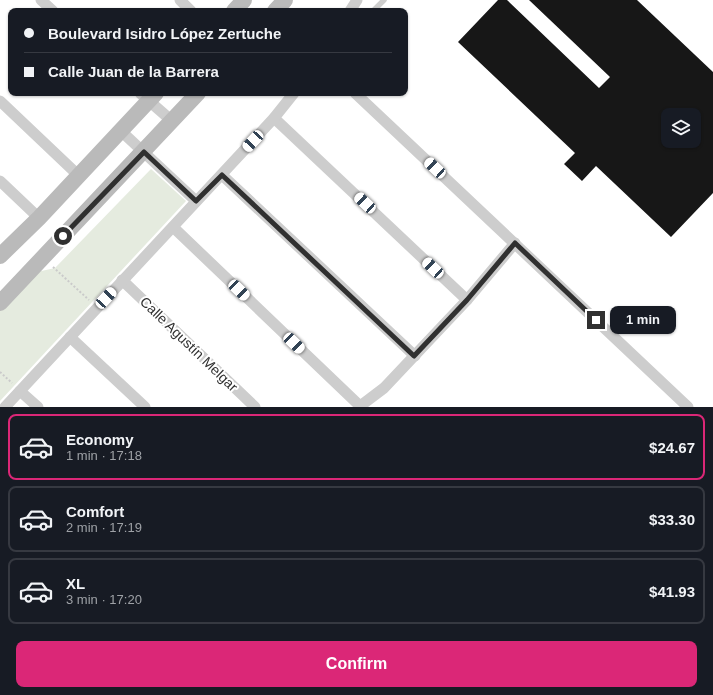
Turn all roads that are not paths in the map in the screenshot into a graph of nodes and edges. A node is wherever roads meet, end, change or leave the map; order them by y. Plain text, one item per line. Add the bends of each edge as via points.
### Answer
1 (41, 0) edge
2 (180, 0) edge
3 (244, 0) edge
4 (285, 0) edge
5 (384, 0) edge
6 (50, 8) edge
7 (188, 8) edge
8 (237, 8) edge
9 (278, 8) edge
10 (376, 8) edge
11 (148, 96) edge
12 (195, 96) edge
13 (292, 96) edge
14 (358, 96) edge
15 (0, 101) edge
16 (274, 118) junction
17 (172, 121) junction
18 (121, 131) junction
19 (144, 152) junction
20 (78, 175) junction
21 (222, 175) junction
22 (0, 181) edge
23 (196, 201) junction
24 (39, 218) junction
25 (174, 227) junction
26 (515, 243) junction
27 (0, 256) edge
28 (122, 280) junction
29 (467, 300) junction
30 (0, 303) edge
31 (70, 337) junction
32 (414, 356) junction
33 (20, 391) junction
34 (5, 407) edge
35 (38, 407) edge
36 (146, 407) edge
37 (255, 407) edge
38 (360, 407) edge
39 (688, 407) edge

1 - 6 street
2 - 7 street
3 - 8 main road
4 - 9 main road
5 - 10 lane
11 - 17 street
11 - 18 main road
12 - 17 main road
13 - 16 street
14 - 26 street
15 - 20 street
16 - 21 street
16 - 29 street
17 - 19 main road
18 - 19 street
18 - 20 main road
19 - 23 street
19 - 30 main road
20 - 24 main road
21 - 23 street
21 - 32 street
22 - 24 street
23 - 25 street
24 - 27 main road
25 - 28 street
25 - 38 street
26 - 29 street
26 - 39 street
28 - 31 street
28 - 37 street, Calle Agustín Melgar
29 - 32 street
31 - 33 street
31 - 36 street
32 - 38 street via 384,388
33 - 34 street
33 - 35 street

